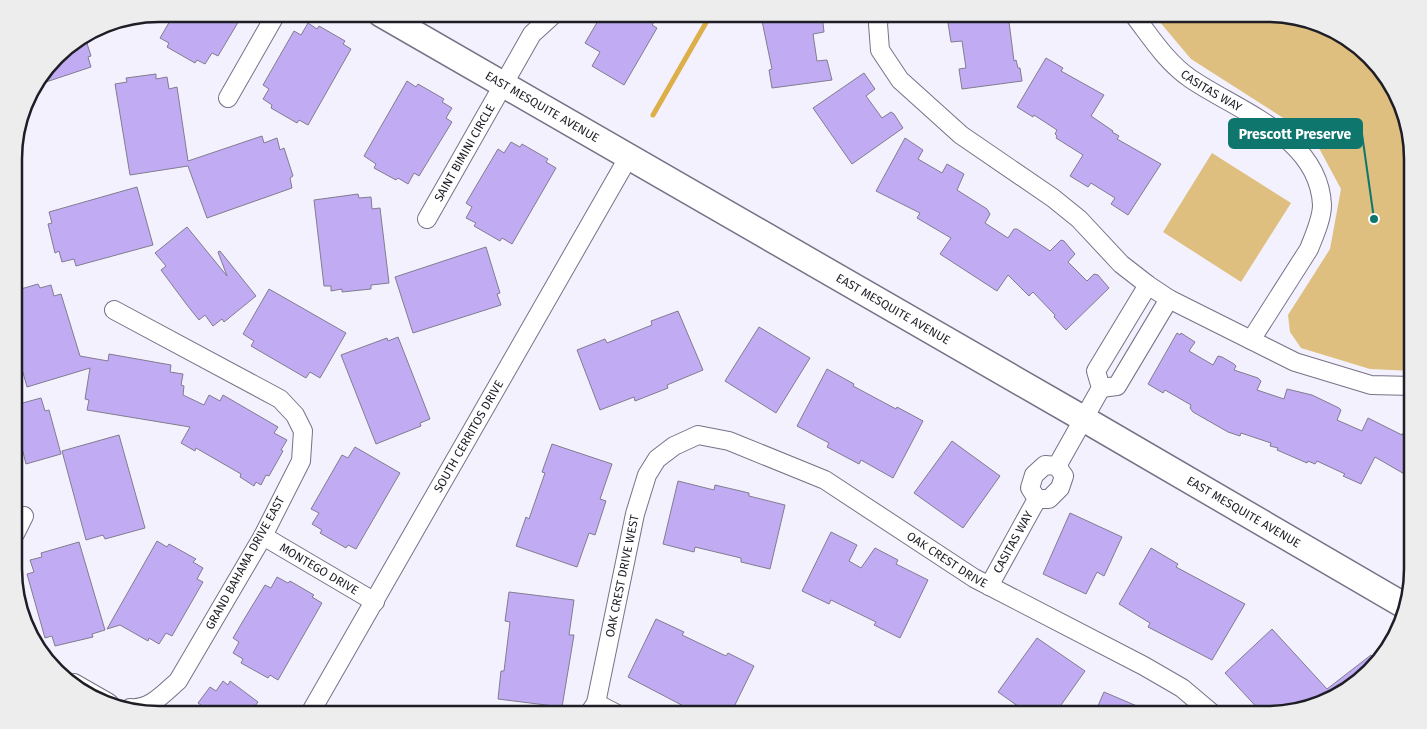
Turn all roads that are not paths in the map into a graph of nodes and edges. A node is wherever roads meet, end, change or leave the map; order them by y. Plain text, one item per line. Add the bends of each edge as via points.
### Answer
1 (878, 22) edge
2 (1139, 22) edge
3 (271, 23) edge
4 (404, 23) edge
5 (544, 23) edge
6 (503, 85) junction
7 (228, 98) dead end
8 (628, 158) junction
9 (426, 219) dead end
10 (1148, 285) junction
11 (1169, 299) junction
12 (114, 310) dead end
13 (1250, 340) junction
14 (1404, 386) edge
15 (1101, 388) junction
16 (1084, 419) junction
17 (674, 446) joint
18 (1057, 466) junction
19 (1036, 499) junction
20 (24, 516) dead end
21 (22, 520) edge
22 (263, 536) junction
23 (989, 586) junction
24 (375, 602) junction
25 (1400, 603) edge
26 (146, 706) edge
27 (315, 706) edge
28 (593, 706) edge
29 (1203, 706) edge

1 - 10 street via 880,50 900,80 961,135 1066,209 1121,264
2 - 13 street, CASITAS WAY via 1166,58 1190,78 1283,136 1302,153 1316,177 1322,206 1315,235
3 - 7 street
4 - 6 street, EAST MESQUITE AVENUE
5 - 6 street, SAINT BIMINI CIRCLE via 532,34
6 - 8 street, EAST MESQUITE AVENUE
6 - 9 street, SAINT BIMINI CIRCLE
8 - 16 street, EAST MESQUITE AVENUE
8 - 24 street, SOUTH CERRITOS DRIVE
10 - 11 street
10 - 15 street via 1096,371
11 - 13 street
11 - 15 street via 1117,386
12 - 22 street, GRAND BAHAMA DRIVE EAST via 280,399 295,415 303,430 301,461
13 - 14 street via 1295,362 1371,385
15 - 16 street
16 - 18 street
16 - 25 street, EAST MESQUITE AVENUE
17 - 23 street, OAK CREST DRIVE via 698,435 730,441 824,480
17 - 28 street, OAK CREST DRIVE WEST via 657,459 647,475 635,514
18 - 19 street, CASITAS WAY via 1045,465 1034,475 1030,488
18 - 19 street, CASITAS WAY via 1064,476 1060,488 1048,499
19 - 23 street, CASITAS WAY
20 - 21 street
22 - 24 street, MONTEGO DRIVE
22 - 26 street, GRAND BAHAMA DRIVE EAST via 178,681
23 - 29 street, OAK CREST DRIVE via 1144,666 1182,688
24 - 27 street, SOUTH CERRITOS DRIVE

